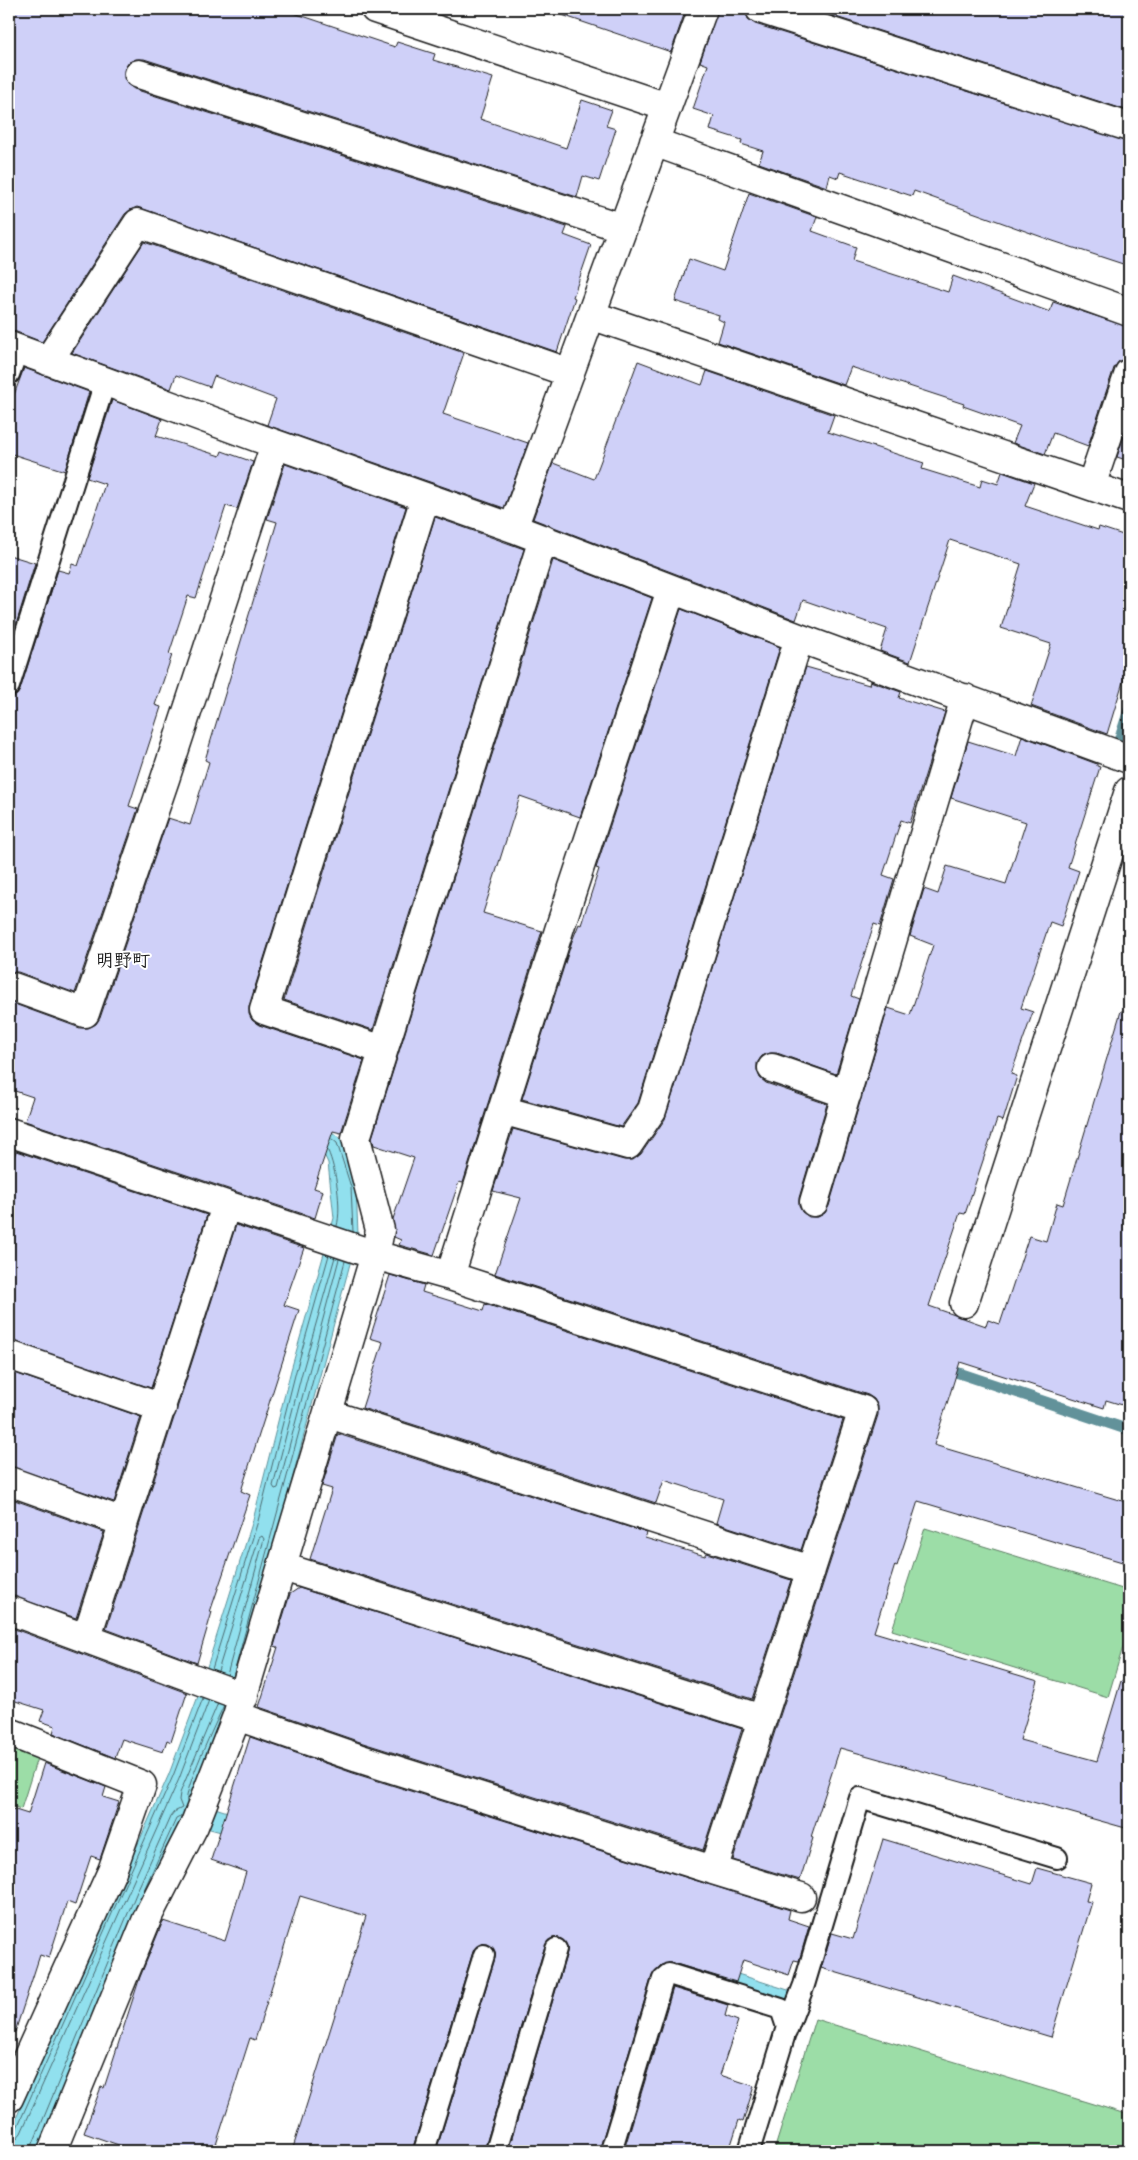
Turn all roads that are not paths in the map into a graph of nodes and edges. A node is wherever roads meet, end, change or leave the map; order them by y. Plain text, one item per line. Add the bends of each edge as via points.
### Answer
1 (375, 9) edge
2 (704, 9) edge
3 (760, 9) edge
4 (139, 74) dead end
5 (667, 107) junction
6 (1129, 127) edge
7 (654, 142) junction
8 (623, 228) junction
9 (1129, 312) edge
10 (591, 315) junction
11 (13, 347) edge
12 (48, 361) junction
13 (570, 373) junction
14 (1129, 373) edge
15 (9, 374) edge
16 (105, 382) junction
17 (275, 444) junction
18 (1091, 486) junction
19 (425, 498) junction
20 (1129, 499) edge
21 (513, 528) junction
22 (543, 540) junction
23 (671, 590) junction
24 (799, 638) junction
25 (9, 686) edge
26 (965, 698) junction
27 (1129, 758) edge
28 (1129, 791) edge
29 (12, 987) dead end
30 (383, 1050) junction
31 (772, 1068) dead end
32 (847, 1094) junction
33 (502, 1110) junction
34 (9, 1132) edge
35 (814, 1202) dead end
36 (226, 1206) junction
37 (366, 1252) junction
38 (450, 1276) junction
39 (964, 1303) dead end
40 (9, 1355) edge
41 (162, 1408) junction
42 (329, 1414) junction
43 (9, 1481) edge
44 (123, 1522) junction
45 (283, 1567) junction
46 (810, 1570) junction
47 (9, 1610) edge
48 (86, 1639) junction
49 (239, 1703) junction
50 (762, 1720) junction
51 (9, 1732) edge
52 (1057, 1858) dead end
53 (713, 1870) junction
54 (801, 1897) dead end
55 (556, 1949) dead end
56 (484, 1955) dead end
57 (789, 2024) junction
58 (9, 2098) edge
59 (52, 2151) edge
60 (424, 2151) edge
61 (496, 2151) edge
62 (611, 2151) edge
63 (749, 2151) edge

1 - 5 street
2 - 5 street
3 - 6 street
4 - 8 street
5 - 7 street
7 - 8 street
7 - 9 street
8 - 10 street
10 - 13 street
10 - 18 street
11 - 12 street
11 - 15 lane
12 - 13 street via 138,223
12 - 16 street
13 - 21 street
14 - 18 street
16 - 17 street
16 - 25 lane
17 - 19 street
17 - 29 street via 86,1013
18 - 20 street
19 - 21 street
19 - 30 street via 264,1010
21 - 22 street
22 - 23 street
22 - 30 street
23 - 24 street
23 - 33 street
24 - 26 street
24 - 33 street via 652,1110 628,1145
26 - 27 street
26 - 32 street
28 - 39 street
30 - 37 street via 356,1138 380,1230
31 - 32 street
32 - 35 street
33 - 38 street
34 - 36 street
36 - 37 street
36 - 41 street
37 - 38 street
37 - 42 street
38 - 46 street via 863,1410
40 - 41 street
41 - 44 street
42 - 45 street
42 - 46 street
43 - 44 street
44 - 48 street
45 - 49 street
45 - 50 street
46 - 50 street
47 - 48 street
48 - 49 street via 199,1681
49 - 53 street via 358,1758
49 - 59 street via 194,1826 150,1914
50 - 53 street
51 - 58 street via 142,1785 112,1871
52 - 57 lane via 860,1798 804,1985
53 - 54 street
55 - 61 lane
56 - 60 lane
57 - 62 lane via 781,2009 669,1974 663,1979
57 - 63 lane

